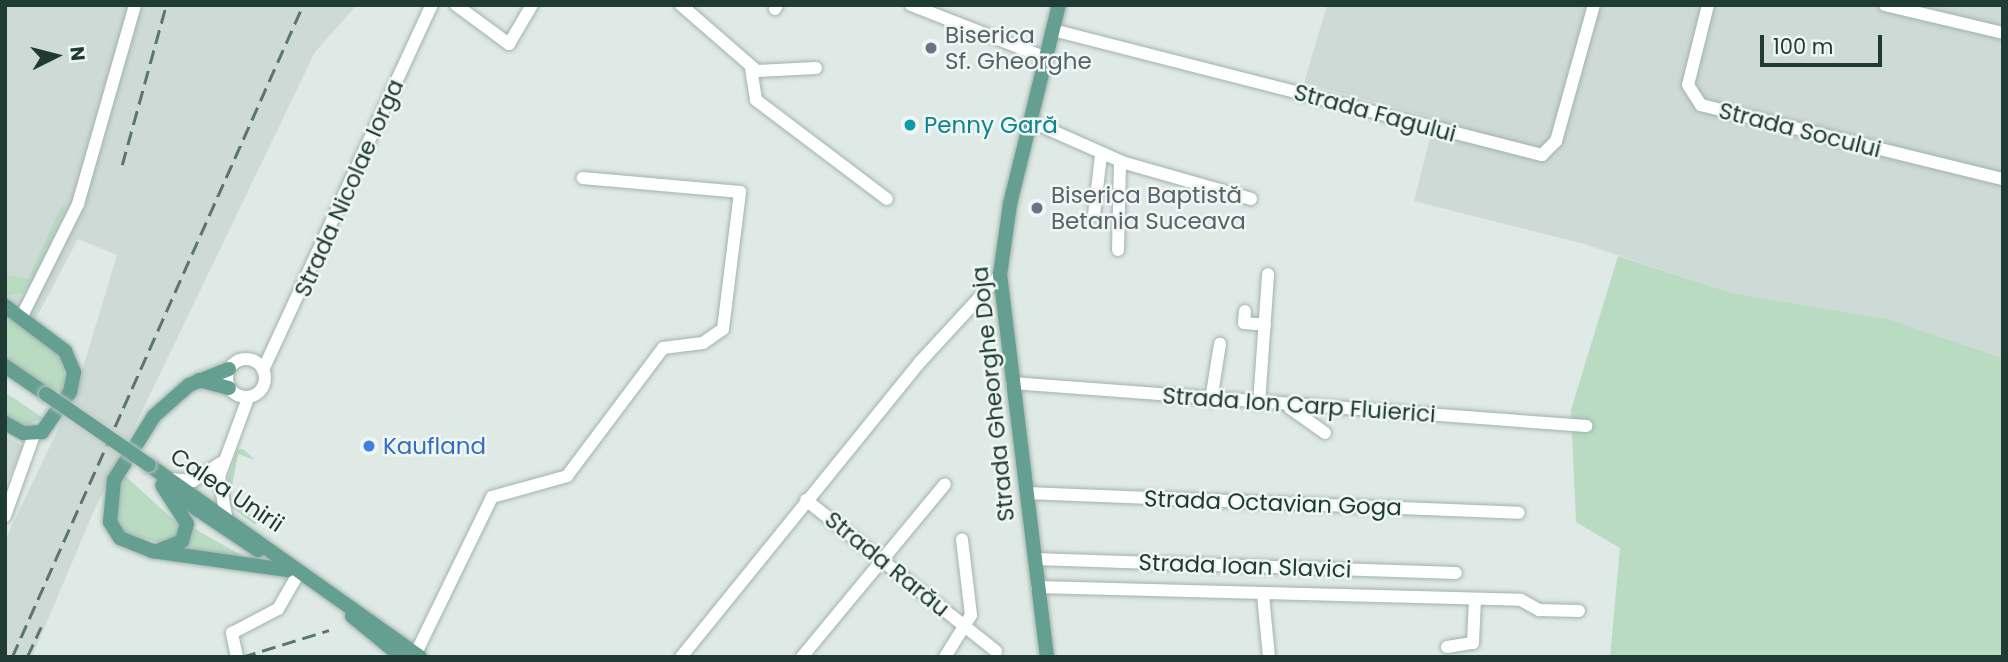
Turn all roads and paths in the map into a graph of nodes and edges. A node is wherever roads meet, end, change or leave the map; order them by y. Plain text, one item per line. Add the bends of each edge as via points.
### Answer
1 (135, 5) edge
2 (432, 5) edge
3 (456, 5) edge
4 (532, 5) edge
5 (681, 5) edge
6 (911, 5) edge
7 (1059, 5) edge
8 (1594, 5) edge
9 (1708, 5) edge
10 (1885, 5) edge
11 (1053, 30) junction
12 (2003, 33) edge
13 (1044, 57) junction
14 (751, 68) junction
15 (816, 68) dead end
16 (1030, 121) junction
17 (1101, 155) junction
18 (1120, 162) junction
19 (583, 178) dead end
20 (2003, 179) edge
21 (887, 199) dead end
22 (1251, 199) dead end
23 (1094, 215) dead end
24 (1118, 250) dead end
25 (1268, 274) dead end
26 (1000, 275) junction
27 (5, 306) edge
28 (1245, 311) dead end
29 (21, 318) junction
30 (1265, 325) junction
31 (281, 338) junction
32 (1220, 344) dead end
33 (251, 360) junction
34 (5, 366) edge
35 (229, 369) junction
36 (263, 370) junction
37 (5, 377) edge
38 (199, 380) junction
39 (1012, 383) junction
40 (238, 394) junction
41 (44, 398) junction
42 (1211, 400) junction
43 (1259, 404) junction
44 (1290, 408) junction
45 (5, 423) edge
46 (1586, 426) dead end
47 (1325, 433) dead end
48 (34, 435) junction
49 (221, 463) junction
50 (166, 482) junction
51 (945, 484) dead end
52 (1026, 494) junction
53 (807, 500) junction
54 (1519, 513) dead end
55 (5, 516) edge
56 (226, 516) junction
57 (962, 540) dead end
58 (152, 551) junction
59 (883, 558) junction
60 (1034, 559) junction
61 (293, 573) junction
62 (1455, 573) dead end
63 (1037, 587) junction
64 (1263, 594) junction
65 (1475, 599) junction
66 (1579, 611) dead end
67 (968, 629) junction
68 (1447, 648) dead end
69 (996, 651) dead end
70 (413, 656) edge
71 (237, 657) edge
72 (681, 657) edge
73 (802, 657) edge
74 (945, 657) edge
75 (1047, 657) edge
76 (1269, 657) edge

1 - 29 street via 78,204
2 - 31 street, Strada Nicolae Iorga
3 - 4 street via 509,44
5 - 14 street
6 - 13 street
7 - 11 main road, Strada Gheorghe Doja
8 - 11 street, Strada Fagului via 1558,134 1542,155
9 - 20 street, Strada Socului via 1688,85 1701,105
10 - 12 street
11 - 13 main road, Strada Gheorghe Doja
13 - 16 main road, Strada Gheorghe Doja
14 - 15 street
14 - 21 street via 756,100
16 - 17 street
16 - 26 main road, Strada Gheorghe Doja
17 - 18 street
17 - 23 street
18 - 22 street
18 - 24 street
19 - 70 street via 740,192 723,329 703,343 663,348 567,476 492,497
25 - 30 street
26 - 39 main road, Strada Gheorghe Doja
26 - 53 street via 986,283
27 - 29 main road
28 - 30 street via 1244,323
29 - 48 main road via 65,351 74,372 70,392
30 - 43 street
31 - 33 street
31 - 36 street, Strada Nicolae Iorga
32 - 42 street
33 - 35 street
33 - 36 street
34 - 41 main road, Calea Unirii
35 - 38 main road
35 - 40 street
36 - 40 street, Strada Nicolae Iorga via 263,387
37 - 41 main road, Calea Unirii
38 - 40 main road
38 - 58 main road via 154,416 110,495 114,530
39 - 42 street, Strada Ion Carp Fluierici
39 - 52 main road, Strada Gheorghe Doja
40 - 49 street via 236,424
41 - 50 main road, Calea Unirii, bridge
42 - 43 street, Strada Ion Carp Fluierici
43 - 44 street, Strada Ion Carp Fluierici
44 - 46 street, Strada Ion Carp Fluierici
44 - 47 street
45 - 48 main road
48 - 55 street
49 - 50 street via 193,481
49 - 56 street via 218,487
50 - 56 main road, Calea Unirii
50 - 58 main road via 183,513 186,532 176,545
50 - 61 main road, Calea Unirii
51 - 59 street
52 - 54 street, Strada Octavian Goga
52 - 60 main road, Strada Gheorghe Doja
53 - 59 street, Strada Rarău
53 - 72 street
56 - 70 main road, Calea Unirii
57 - 67 street, Strada Rarău
58 - 61 main road
59 - 67 street, Strada Rarău
59 - 73 street
60 - 62 street, Strada Ioan Slavici
60 - 63 main road, Strada Gheorghe Doja
61 - 70 main road, Calea Unirii
61 - 71 street via 278,609 232,633
63 - 64 street
63 - 75 main road, Strada Gheorghe Doja
64 - 65 street
64 - 76 street
65 - 66 street
65 - 68 street via 1473,643
67 - 69 street, Strada Rarău
67 - 74 street

